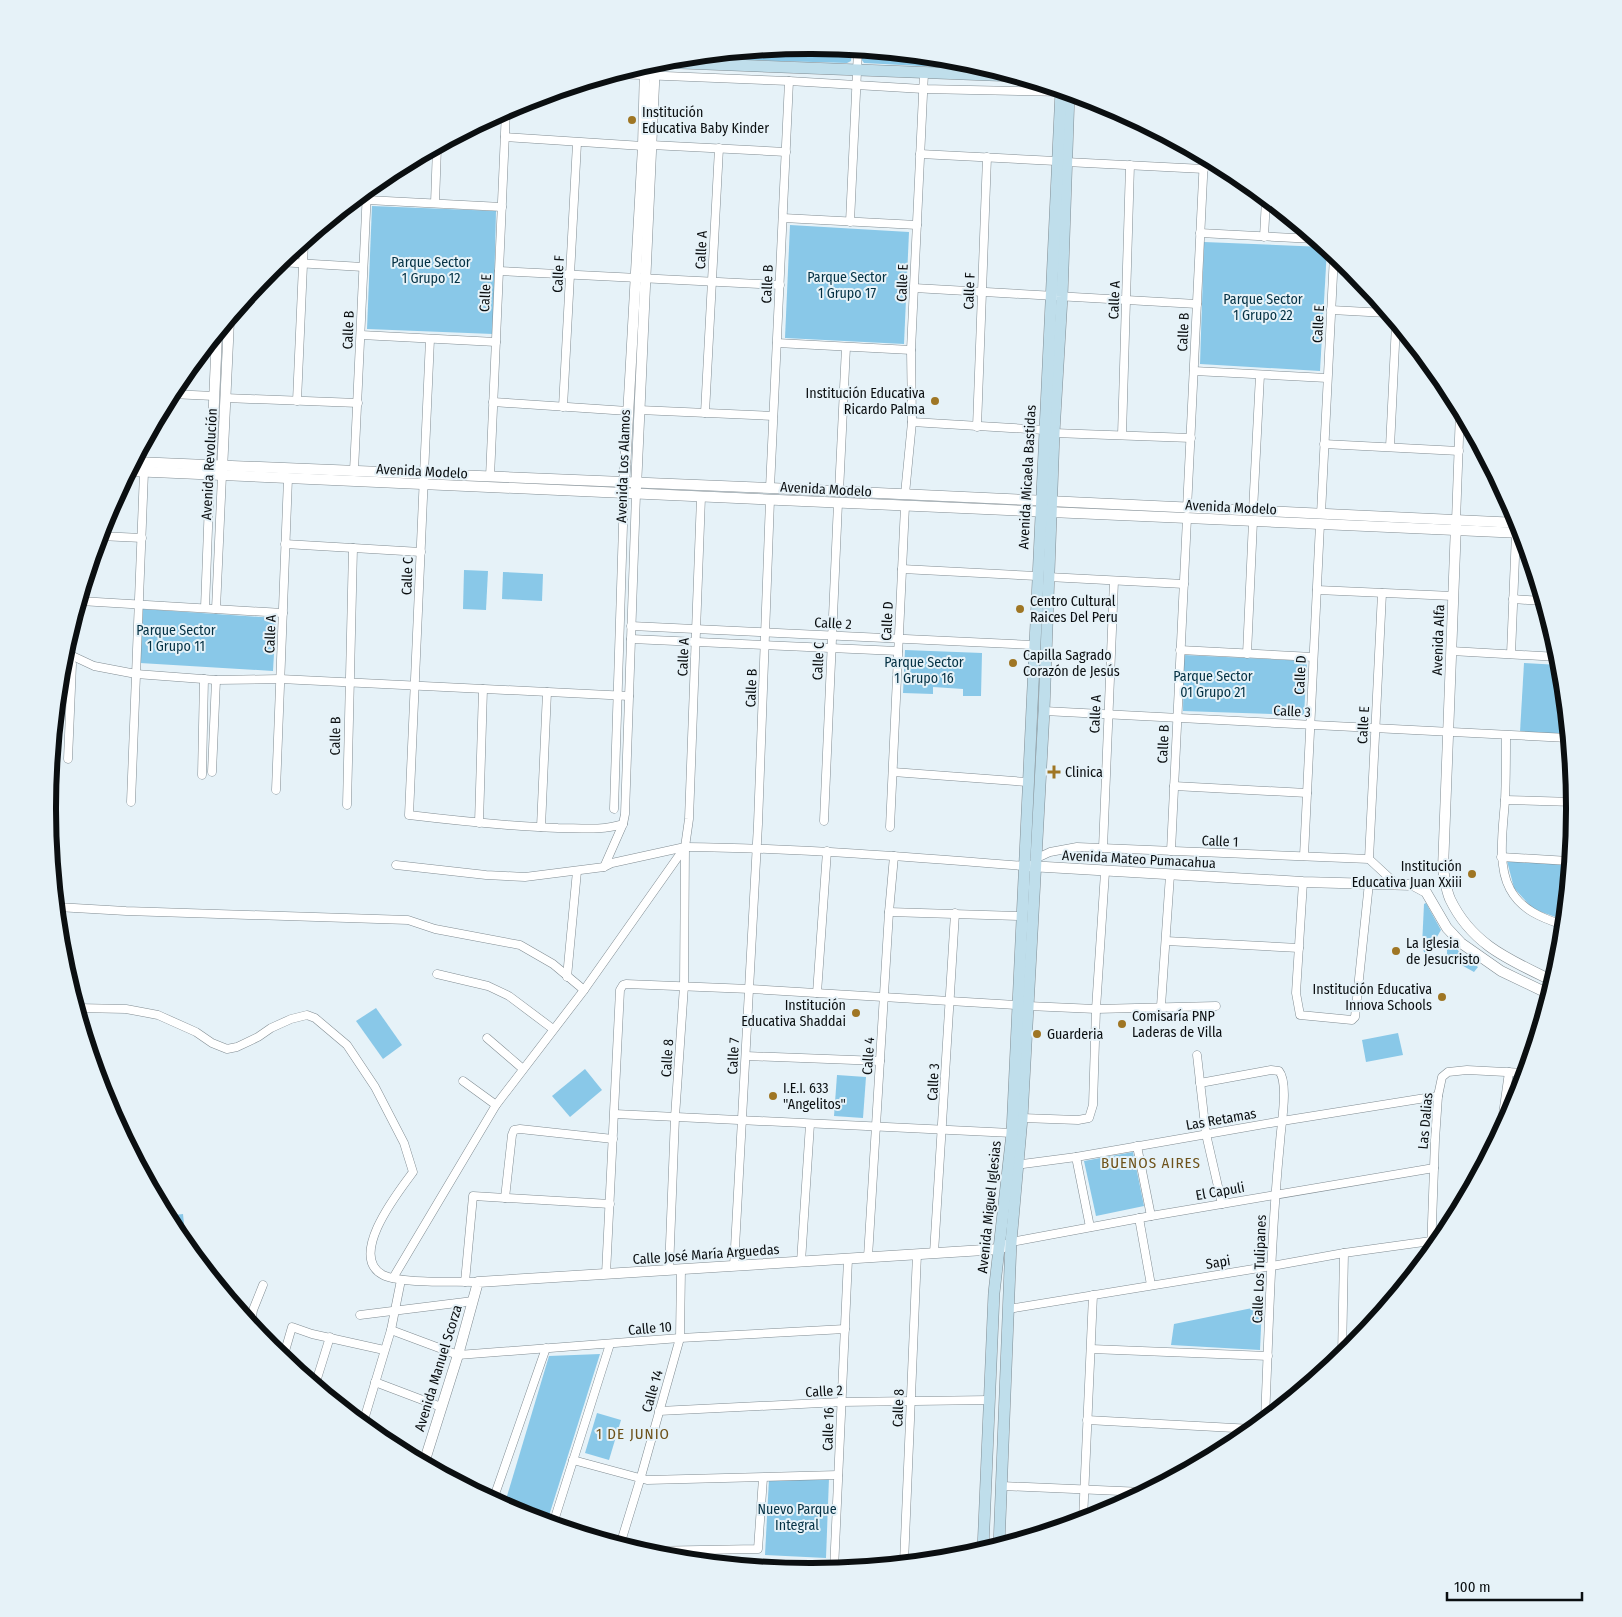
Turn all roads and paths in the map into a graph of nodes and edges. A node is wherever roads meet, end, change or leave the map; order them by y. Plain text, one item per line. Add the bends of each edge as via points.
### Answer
1 (858, 55) edge
2 (691, 63) edge
3 (857, 70) junction
4 (648, 72) edge
5 (924, 73) junction
6 (989, 75) edge
7 (790, 81) junction
8 (856, 85) junction
9 (923, 89) junction
10 (1046, 92) edge
11 (1064, 98) edge
12 (506, 119) edge
13 (505, 137) junction
14 (577, 143) junction
15 (647, 145) junction
16 (719, 148) junction
17 (786, 152) junction
18 (437, 154) edge
19 (920, 154) junction
20 (987, 157) junction
21 (1061, 161) junction
22 (1204, 165) edge
23 (1130, 166) junction
24 (1204, 170) junction
25 (366, 200) joint
26 (435, 204) junction
27 (502, 207) junction
28 (1266, 207) edge
29 (783, 218) junction
30 (850, 222) junction
31 (917, 225) junction
32 (1200, 233) junction
33 (1264, 237) junction
34 (1307, 240) edge
35 (304, 250) edge
36 (290, 262) edge
37 (303, 263) junction
38 (1333, 264) edge
39 (364, 267) junction
40 (499, 271) junction
41 (570, 274) junction
42 (641, 278) junction
43 (712, 281) junction
44 (780, 285) junction
45 (914, 288) junction
46 (981, 291) junction
47 (1056, 296) junction
48 (1126, 300) junction
49 (1197, 304) junction
50 (1331, 310) junction
51 (1379, 313) edge
52 (229, 329) edge
53 (1396, 332) edge
54 (360, 335) junction
55 (430, 339) junction
56 (496, 342) junction
57 (777, 343) junction
58 (217, 344) edge
59 (846, 347) junction
60 (911, 350) junction
61 (1194, 371) junction
62 (1260, 375) junction
63 (1327, 378) junction
64 (180, 394) edge
65 (214, 396) junction
66 (226, 398) junction
67 (297, 401) junction
68 (493, 402) junction
69 (358, 403) junction
70 (563, 407) junction
71 (639, 410) junction
72 (628, 411) junction
73 (705, 413) junction
74 (774, 416) junction
75 (912, 422) junction
76 (1460, 422) edge
77 (977, 427) junction
78 (1049, 431) junction
79 (1122, 435) junction
80 (1190, 438) junction
81 (1324, 444) junction
82 (1390, 447) junction
83 (1459, 451) junction
84 (140, 463) edge
85 (211, 470) junction
86 (222, 470) junction
87 (136, 471) edge
88 (144, 472) junction
89 (354, 472) junction
90 (288, 478) junction
91 (490, 478) junction
92 (424, 480) junction
93 (624, 483) junction
94 (636, 483) junction
95 (770, 488) junction
96 (839, 492) junction
97 (624, 494) junction
98 (636, 494) junction
99 (905, 494) junction
100 (701, 497) junction
101 (770, 500) junction
102 (838, 503) junction
103 (905, 506) junction
104 (1046, 507) junction
105 (1187, 514) junction
106 (1253, 516) junction
107 (1320, 519) junction
108 (1456, 526) junction
109 (1511, 528) edge
110 (108, 536) edge
111 (142, 538) junction
112 (1516, 541) edge
113 (285, 544) junction
114 (353, 548) junction
115 (421, 552) junction
116 (902, 569) junction
117 (1043, 577) junction
118 (1114, 580) junction
119 (1184, 584) junction
120 (1317, 590) junction
121 (1382, 593) junction
122 (1453, 596) junction
123 (1513, 599) junction
124 (1536, 600) edge
125 (85, 601) edge
126 (139, 604) junction
127 (205, 608) junction
128 (216, 609) junction
129 (283, 613) junction
130 (631, 626) junction
131 (696, 629) junction
132 (764, 632) junction
133 (832, 635) junction
134 (899, 638) junction
135 (631, 639) junction
136 (696, 642) junction
137 (765, 645) junction
138 (1034, 645) junction
139 (832, 648) junction
140 (1180, 650) junction
141 (898, 651) junction
142 (1451, 651) junction
143 (1247, 654) junction
144 (1511, 654) junction
145 (72, 656) edge
146 (1550, 656) edge
147 (1314, 658) junction
148 (72, 664) joint
149 (94, 666) junction
150 (136, 674) junction
151 (204, 679) junction
152 (280, 679) junction
153 (216, 680) junction
154 (349, 682) junction
155 (415, 685) junction
156 (484, 689) junction
157 (547, 692) junction
158 (618, 695) junction
159 (628, 696) junction
160 (1044, 711) junction
161 (1108, 714) junction
162 (1177, 718) junction
163 (1310, 725) junction
164 (1375, 729) junction
165 (1448, 733) junction
166 (1506, 736) junction
167 (1562, 738) edge
168 (68, 759) dead end
169 (212, 772) dead end
170 (893, 772) junction
171 (202, 775) dead end
172 (1027, 782) junction
173 (1174, 786) junction
174 (276, 790) dead end
175 (1307, 793) junction
176 (1505, 800) junction
177 (131, 802) dead end
178 (1566, 802) edge
179 (347, 805) dead end
180 (614, 809) dead end
181 (824, 821) dead end
182 (478, 823) junction
183 (622, 824) junction
184 (541, 827) junction
185 (890, 827) dead end
186 (685, 847) junction
187 (756, 848) junction
188 (1103, 848) junction
189 (827, 851) junction
190 (1171, 851) junction
191 (894, 856) junction
192 (1304, 856) junction
193 (1501, 857) junction
194 (1370, 859) junction
195 (1564, 860) edge
196 (1031, 864) junction
197 (396, 865) dead end
198 (604, 867) junction
199 (577, 871) junction
200 (1106, 872) junction
201 (1170, 875) junction
202 (1303, 882) junction
203 (1369, 883) junction
204 (1396, 884) junction
205 (63, 908) edge
206 (889, 912) junction
207 (955, 913) junction
208 (1021, 916) junction
209 (1556, 923) edge
210 (1166, 941) junction
211 (1299, 948) junction
212 (437, 974) dead end
213 (568, 977) junction
214 (1546, 978) edge
215 (684, 986) junction
216 (750, 989) junction
217 (584, 990) junction
218 (1543, 991) edge
219 (817, 993) junction
220 (884, 998) junction
221 (950, 1001) junction
222 (1022, 1006) junction
223 (1161, 1006) junction
224 (1216, 1006) dead end
225 (83, 1008) edge
226 (1096, 1009) junction
227 (554, 1029) junction
228 (486, 1038) dead end
229 (1196, 1055) dead end
230 (746, 1056) junction
231 (880, 1062) junction
232 (523, 1069) junction
233 (1509, 1072) junction
234 (1518, 1073) edge
235 (463, 1081) dead end
236 (1200, 1083) junction
237 (1438, 1096) junction
238 (496, 1105) junction
239 (1504, 1105) edge
240 (615, 1114) junction
241 (675, 1117) junction
242 (1022, 1118) junction
243 (742, 1120) junction
244 (1282, 1121) junction
245 (810, 1124) junction
246 (876, 1127) junction
247 (943, 1130) junction
248 (1012, 1133) junction
249 (1206, 1134) junction
250 (613, 1139) junction
251 (1137, 1146) junction
252 (1076, 1158) junction
253 (1013, 1165) junction
254 (1434, 1168) junction
255 (1274, 1194) junction
256 (505, 1198) junction
257 (610, 1204) junction
258 (1222, 1204) junction
259 (1151, 1216) junction
260 (1139, 1218) junction
261 (1090, 1227) junction
262 (1431, 1239) edge
263 (1429, 1241) edge
264 (1011, 1242) junction
265 (1000, 1248) junction
266 (934, 1253) junction
267 (1344, 1253) junction
268 (917, 1254) junction
269 (868, 1257) junction
270 (848, 1259) junction
271 (801, 1262) junction
272 (734, 1266) junction
273 (1272, 1266) junction
274 (681, 1269) junction
275 (668, 1270) junction
276 (606, 1274) junction
277 (397, 1279) junction
278 (466, 1282) junction
279 (478, 1282) junction
280 (263, 1285) dead end
281 (1151, 1285) junction
282 (1093, 1295) junction
283 (473, 1301) junction
284 (1008, 1309) junction
285 (395, 1310) junction
286 (252, 1315) edge
287 (360, 1315) dead end
288 (845, 1328) junction
289 (391, 1330) junction
290 (330, 1337) junction
291 (680, 1338) junction
292 (610, 1344) junction
293 (1342, 1345) edge
294 (546, 1348) junction
295 (1091, 1349) junction
296 (285, 1350) edge
297 (384, 1350) junction
298 (458, 1354) junction
299 (1268, 1356) junction
300 (317, 1379) edge
301 (375, 1382) junction
302 (911, 1400) junction
303 (990, 1400) junction
304 (841, 1402) junction
305 (441, 1407) junction
306 (659, 1411) junction
307 (1265, 1411) edge
308 (365, 1417) edge
309 (1088, 1420) junction
310 (1241, 1428) edge
311 (426, 1457) edge
312 (573, 1460) junction
313 (838, 1475) junction
314 (764, 1478) junction
315 (640, 1480) junction
316 (1002, 1486) junction
317 (1084, 1490) junction
318 (1131, 1492) edge
319 (495, 1494) edge
320 (1083, 1512) edge
321 (555, 1518) edge
322 (622, 1539) edge
323 (999, 1540) edge
324 (983, 1543) edge
325 (673, 1550) edge
326 (904, 1558) edge
327 (834, 1563) edge

1 - 3 street
2 - 3 main road
3 - 5 main road
3 - 8 street
4 - 7 street
4 - 15 street, Avenida Los Alamos
5 - 6 main road
5 - 9 street, Calle E
7 - 8 street
7 - 17 street, Calle B
8 - 9 street
8 - 30 street
9 - 10 street
9 - 19 street, Calle E
11 - 21 main road, Avenida Micaela Bastidas
12 - 13 street, Calle E
13 - 14 street
13 - 27 street, Calle E
14 - 15 street
14 - 41 street, Calle F
15 - 16 street
15 - 42 street, Avenida Los Alamos
16 - 17 street
16 - 43 street, Calle A
17 - 29 street, Calle B
18 - 26 street
19 - 20 street
19 - 31 street, Calle E
20 - 21 street
20 - 46 street, Calle F
21 - 23 street
21 - 47 main road, Avenida Micaela Bastidas
22 - 24 street, Calle B
23 - 24 street
23 - 48 street, Calle A
24 - 32 street, Calle B
25 - 26 street
25 - 39 street, Calle B
26 - 27 street
27 - 40 street, Calle E
28 - 33 street
29 - 30 street
29 - 44 street, Calle B
30 - 31 street
31 - 45 street, Calle E
32 - 33 street
32 - 49 street, Calle B
33 - 34 street
35 - 37 street
36 - 37 street
37 - 39 street
37 - 67 street
38 - 50 street, Calle E
39 - 54 street, Calle B
40 - 41 street
40 - 56 street, Calle E
41 - 42 street
41 - 70 street, Calle F
42 - 43 street
42 - 71 street, Avenida Los Alamos
42 - 72 street, Avenida Los Alamos
43 - 44 street
43 - 73 street, Calle A
44 - 57 street, Calle B
45 - 46 street
45 - 60 street, Calle E
46 - 47 street
46 - 77 street, Calle F
47 - 48 street
47 - 78 main road, Avenida Micaela Bastidas
48 - 49 street
48 - 79 street, Calle A
49 - 61 street, Calle B
50 - 51 street
50 - 63 street, Calle E
52 - 66 street, Avenida Revolución
53 - 82 street
54 - 55 street
54 - 69 street, Calle B
55 - 56 street
55 - 92 street, Calle C
56 - 68 street, Calle E
57 - 59 street
57 - 74 street, Calle B
58 - 65 street, Avenida Revolución
59 - 60 street
59 - 96 street
60 - 75 street, Calle E
61 - 62 street
61 - 80 street, Calle B
62 - 63 street
62 - 106 street
63 - 81 street, Calle E
64 - 65 street
65 - 85 street, Avenida Revolución
66 - 67 street
66 - 86 street, Avenida Revolución
67 - 69 street
68 - 70 street
68 - 91 street, Calle E
69 - 89 street, Calle B
70 - 72 street
71 - 73 street
71 - 94 street, Avenida Los Alamos
72 - 93 street, Avenida Los Alamos
73 - 74 street
74 - 95 street, Calle B
75 - 77 street
75 - 99 street, Calle E
76 - 83 street, Avenida Alfa
77 - 78 street
78 - 79 street
78 - 104 main road, Avenida Micaela Bastidas
79 - 80 street
80 - 105 street, Calle B
81 - 82 street
81 - 107 street, Calle E
82 - 83 street
83 - 108 street, Avenida Alfa
84 - 85 street, Avenida Modelo
85 - 86 street, Avenida Modelo
85 - 88 street, Avenida Modelo
85 - 127 street, Avenida Revolución
86 - 89 street, Avenida Modelo
86 - 90 street, Avenida Modelo
86 - 128 street, Avenida Revolución
87 - 88 street, Avenida Modelo
88 - 111 street
89 - 92 street, Avenida Modelo
90 - 92 street, Avenida Modelo
90 - 113 street, Calle A
91 - 92 street, Avenida Modelo
91 - 93 street, Avenida Modelo
92 - 97 street, Avenida Modelo
92 - 115 street, Calle C
93 - 94 street, Avenida Modelo
93 - 97 street, Avenida Los Alamos
94 - 95 street, Avenida Modelo
94 - 98 street, Avenida Los Alamos
95 - 96 street, Avenida Modelo
96 - 99 street, Avenida Modelo
97 - 98 street, Avenida Modelo
97 - 158 street, Avenida Los Alamos
98 - 100 street, Avenida Modelo
98 - 130 street, Avenida Los Alamos
99 - 104 street, Avenida Modelo
100 - 101 street, Avenida Modelo
100 - 131 street, Calle A
101 - 102 street, Avenida Modelo
101 - 132 street, Calle B
102 - 103 street, Avenida Modelo
102 - 133 street, Calle C
103 - 104 street, Avenida Modelo
103 - 116 street, Calle D
104 - 105 street, Avenida Modelo
104 - 117 main road, Avenida Micaela Bastidas
105 - 106 street, Avenida Modelo
105 - 119 street, Calle B
106 - 107 street, Avenida Modelo
106 - 143 street
107 - 108 street, Avenida Modelo
107 - 120 street, Calle D
108 - 109 street, Avenida Modelo
108 - 122 street, Avenida Alfa
110 - 111 street
111 - 126 street
112 - 123 street
113 - 114 street
113 - 129 street, Calle A
114 - 115 street
114 - 154 street, Calle B
115 - 155 street, Calle C
116 - 117 street
116 - 134 street, Calle D
117 - 118 street
117 - 138 main road, Avenida Micaela Bastidas
117 - 160 main road, Avenida Micaela Bastidas
118 - 119 street
118 - 161 street, Calle A
119 - 140 street, Calle B
120 - 121 street
120 - 147 street, Calle D
121 - 122 street
121 - 164 street, Calle E
122 - 142 street, Avenida Alfa
123 - 124 street
123 - 144 street
125 - 126 street
126 - 127 street
126 - 150 street
127 - 128 street
128 - 129 street
129 - 152 street, Calle A
130 - 131 street, Calle 2
130 - 135 street, Avenida Los Alamos
131 - 132 street, Calle 2
131 - 136 street, Calle A
132 - 133 street, Calle 2
132 - 137 street, Calle B
133 - 134 street, Calle 2
133 - 139 street, Calle C
134 - 138 street, Calle 2
134 - 141 street, Calle D
135 - 136 street, Calle 2
135 - 159 street, Avenida Los Alamos
136 - 137 street, Calle 2
136 - 186 street, Calle A
137 - 139 street, Calle 2
137 - 187 street, Calle B
138 - 172 main road, Avenida Micaela Bastidas
139 - 141 street, Calle 2
139 - 181 street, Calle C
140 - 143 street
140 - 162 street, Calle B
141 - 170 street, Calle D
142 - 144 street
142 - 165 street, Avenida Alfa
143 - 147 street
144 - 146 street
145 - 149 street
147 - 163 street, Calle D
148 - 149 street
148 - 168 street
149 - 150 street
150 - 151 street
150 - 177 street
151 - 153 street
151 - 171 street
152 - 153 street
152 - 154 street
152 - 174 street, Calle A
153 - 169 street
154 - 155 street
154 - 179 street, Calle B
155 - 156 street
155 - 182 street, Calle C via 409,815
156 - 157 street
156 - 182 street
157 - 158 street
157 - 184 street
158 - 159 street
158 - 180 street, Avenida Los Alamos
159 - 183 street, Avenida Los Alamos via 626,806
160 - 161 street, Calle 3
160 - 196 main road, Avenida Micaela Bastidas
161 - 162 street, Calle 3
161 - 188 street, Calle A
162 - 163 street, Calle 3
162 - 173 street, Calle B
163 - 164 street, Calle 3
163 - 175 street, Calle D
164 - 165 street, Calle 3
164 - 194 street, Calle E
165 - 166 street, Calle 3
165 - 214 street, Avenida Alfa via 1443,869 1450,898 1479,939 1502,957
166 - 167 street, Calle 3
166 - 176 street
170 - 172 street
170 - 185 street, Calle D
172 - 196 main road, Avenida Micaela Bastidas
173 - 175 street
173 - 190 street, Calle B
175 - 192 street, Calle D
176 - 178 street
176 - 193 street
182 - 184 street
183 - 184 street via 601,829
183 - 198 street, Avenida Los Alamos
186 - 187 street, Avenida Mateo Pumacahua
186 - 198 street, Avenida Mateo Pumacahua
186 - 215 street, Calle 8
186 - 217 street
187 - 189 street, Avenida Mateo Pumacahua
187 - 216 street, Calle 7
188 - 190 street, Calle 1
188 - 196 street, Calle 1 via 1066,849
189 - 191 street, Avenida Mateo Pumacahua
189 - 219 street
190 - 192 street, Calle 1
191 - 196 street, Avenida Mateo Pumacahua
191 - 206 street, Calle 4
192 - 194 street, Calle 1
193 - 195 street
193 - 209 street via 1509,888 1521,904 1542,918
194 - 204 street
196 - 200 street, Avenida Mateo Pumacahua
196 - 208 main road, Avenida Miguel Iglesias
196 - 222 main road, Avenida Miguel Iglesias
197 - 199 street, Avenida Mateo Pumacahua via 486,876 525,877
198 - 199 street, Avenida Mateo Pumacahua
199 - 213 street
200 - 201 street, Avenida Mateo Pumacahua
200 - 226 street
201 - 202 street, Avenida Mateo Pumacahua
201 - 210 street
202 - 203 street, Avenida Mateo Pumacahua
202 - 211 street
203 - 204 street, Avenida Mateo Pumacahua
203 - 211 street via 1355,1017 1352,1020 1300,1015 1296,993
204 - 218 street, Avenida Mateo Pumacahua via 1422,888 1447,928 1461,943 1501,971
205 - 213 street via 408,920 435,929 520,945
206 - 207 street
206 - 220 street, Calle 4
207 - 208 street
207 - 221 street, Calle 3
208 - 222 main road, Avenida Miguel Iglesias
210 - 211 street
210 - 223 street
212 - 227 street via 488,986 509,996
213 - 217 street
215 - 216 street
215 - 240 street via 626,984 620,990
215 - 241 street, Calle 8
216 - 219 street
216 - 230 street, Calle 7
217 - 227 street
219 - 220 street
220 - 221 street
220 - 231 street, Calle 4
221 - 222 street
221 - 247 street, Calle 3
222 - 226 street
222 - 242 main road, Avenida Miguel Iglesias
222 - 248 main road, Avenida Miguel Iglesias
223 - 224 street
223 - 226 street
225 - 277 street via 126,1009 158,1015 227,1049 291,1019 307,1015 347,1045 390,1113 413,1172 382,1216 372,1244 370,1258 375,1267 382,1274
226 - 242 street via 1093,1106 1089,1118
227 - 232 street
228 - 232 street
229 - 236 street
230 - 231 street
230 - 243 street, Calle 7
231 - 246 street, Calle 4
232 - 238 street
233 - 234 street, Las Dalias
233 - 237 street, Las Dalias via 1448,1072 1441,1080
233 - 239 street
235 - 238 street
236 - 244 street, Calle Los Tulipanes via 1279,1070 1284,1082
236 - 249 street
237 - 244 street, Las Retamas
237 - 254 street, Las Dalias
238 - 277 street
240 - 241 street
240 - 250 street
241 - 243 street
241 - 275 street, Calle 8
242 - 253 main road, Avenida Miguel Iglesias
243 - 245 street
243 - 272 street, Calle 7
244 - 249 street, Las Retamas
244 - 255 street, Calle Los Tulipanes
245 - 246 street
245 - 271 street
246 - 247 street
246 - 269 street, Calle 4
247 - 248 street
247 - 266 street, Calle 3
248 - 253 main road, Avenida Miguel Iglesias
249 - 251 street, Las Retamas
249 - 258 street
250 - 256 street via 514,1130
250 - 257 street
251 - 252 street, Las Retamas
251 - 259 street
252 - 253 street, Las Retamas
252 - 261 street
253 - 264 main road, Avenida Miguel Iglesias
253 - 265 main road, Avenida Miguel Iglesias
254 - 255 street, El Capuli
254 - 262 street, Las Dalias
255 - 258 street, El Capuli
255 - 273 street, Calle Los Tulipanes
256 - 257 street
256 - 278 street via 473,1196
257 - 276 street
258 - 259 street, El Capuli
259 - 260 street, El Capuli
260 - 261 street, El Capuli
260 - 281 street
261 - 264 street, El Capuli
263 - 267 street, Sapi
264 - 265 street, Calle José María Arguedas
264 - 284 main road, Avenida Miguel Iglesias
265 - 266 street, Calle José María Arguedas
265 - 303 main road, Avenida Miguel Iglesias via 994,1293
266 - 268 street, Calle José María Arguedas
267 - 273 street, Sapi
267 - 293 street
268 - 269 street, Calle José María Arguedas
268 - 302 street, Calle 8
269 - 270 street, Calle José María Arguedas
270 - 271 street, Calle José María Arguedas
270 - 288 street, Calle 16
271 - 272 street, Calle José María Arguedas
272 - 274 street, Calle José María Arguedas
273 - 281 street, Sapi
273 - 299 street, Calle Los Tulipanes
274 - 275 street, Calle José María Arguedas
274 - 291 street, Calle 14
275 - 276 street, Calle José María Arguedas
276 - 279 street, Calle José María Arguedas
277 - 278 street, Calle José María Arguedas
277 - 285 street
278 - 279 street, Calle José María Arguedas
279 - 283 street, Avenida Manuel Scorza
280 - 286 street
281 - 282 street, Sapi
282 - 284 street, Sapi
282 - 295 street
283 - 285 street
283 - 298 street, Avenida Manuel Scorza
284 - 316 main road, Avenida Miguel Iglesias
285 - 287 street
285 - 289 street
288 - 291 street, Calle 10
288 - 304 street, Calle 16
289 - 297 street
289 - 298 street
290 - 296 street via 292,1327
290 - 297 street
290 - 300 street
291 - 292 street, Calle 10
291 - 306 street, Calle 14
292 - 294 street, Calle 10
292 - 312 street
294 - 298 street, Calle 10
294 - 319 street
295 - 299 street
295 - 309 street
297 - 301 street
298 - 305 street, Avenida Manuel Scorza
299 - 307 street, Calle Los Tulipanes
301 - 305 street
301 - 308 street
302 - 303 street, Calle 2
302 - 304 street, Calle 2
302 - 326 street, Calle 8
303 - 324 main road, Avenida Miguel Iglesias
304 - 306 street, Calle 2
304 - 313 street, Calle 16
305 - 311 street, Avenida Manuel Scorza
306 - 315 street, Calle 14
309 - 310 street
309 - 317 street
312 - 315 street
312 - 321 street
313 - 314 street
313 - 327 street, Calle 16
314 - 315 street
314 - 325 street via 758,1549
315 - 322 street, Calle 14
316 - 317 street
316 - 323 main road, Avenida Miguel Iglesias
317 - 318 street
317 - 320 street

